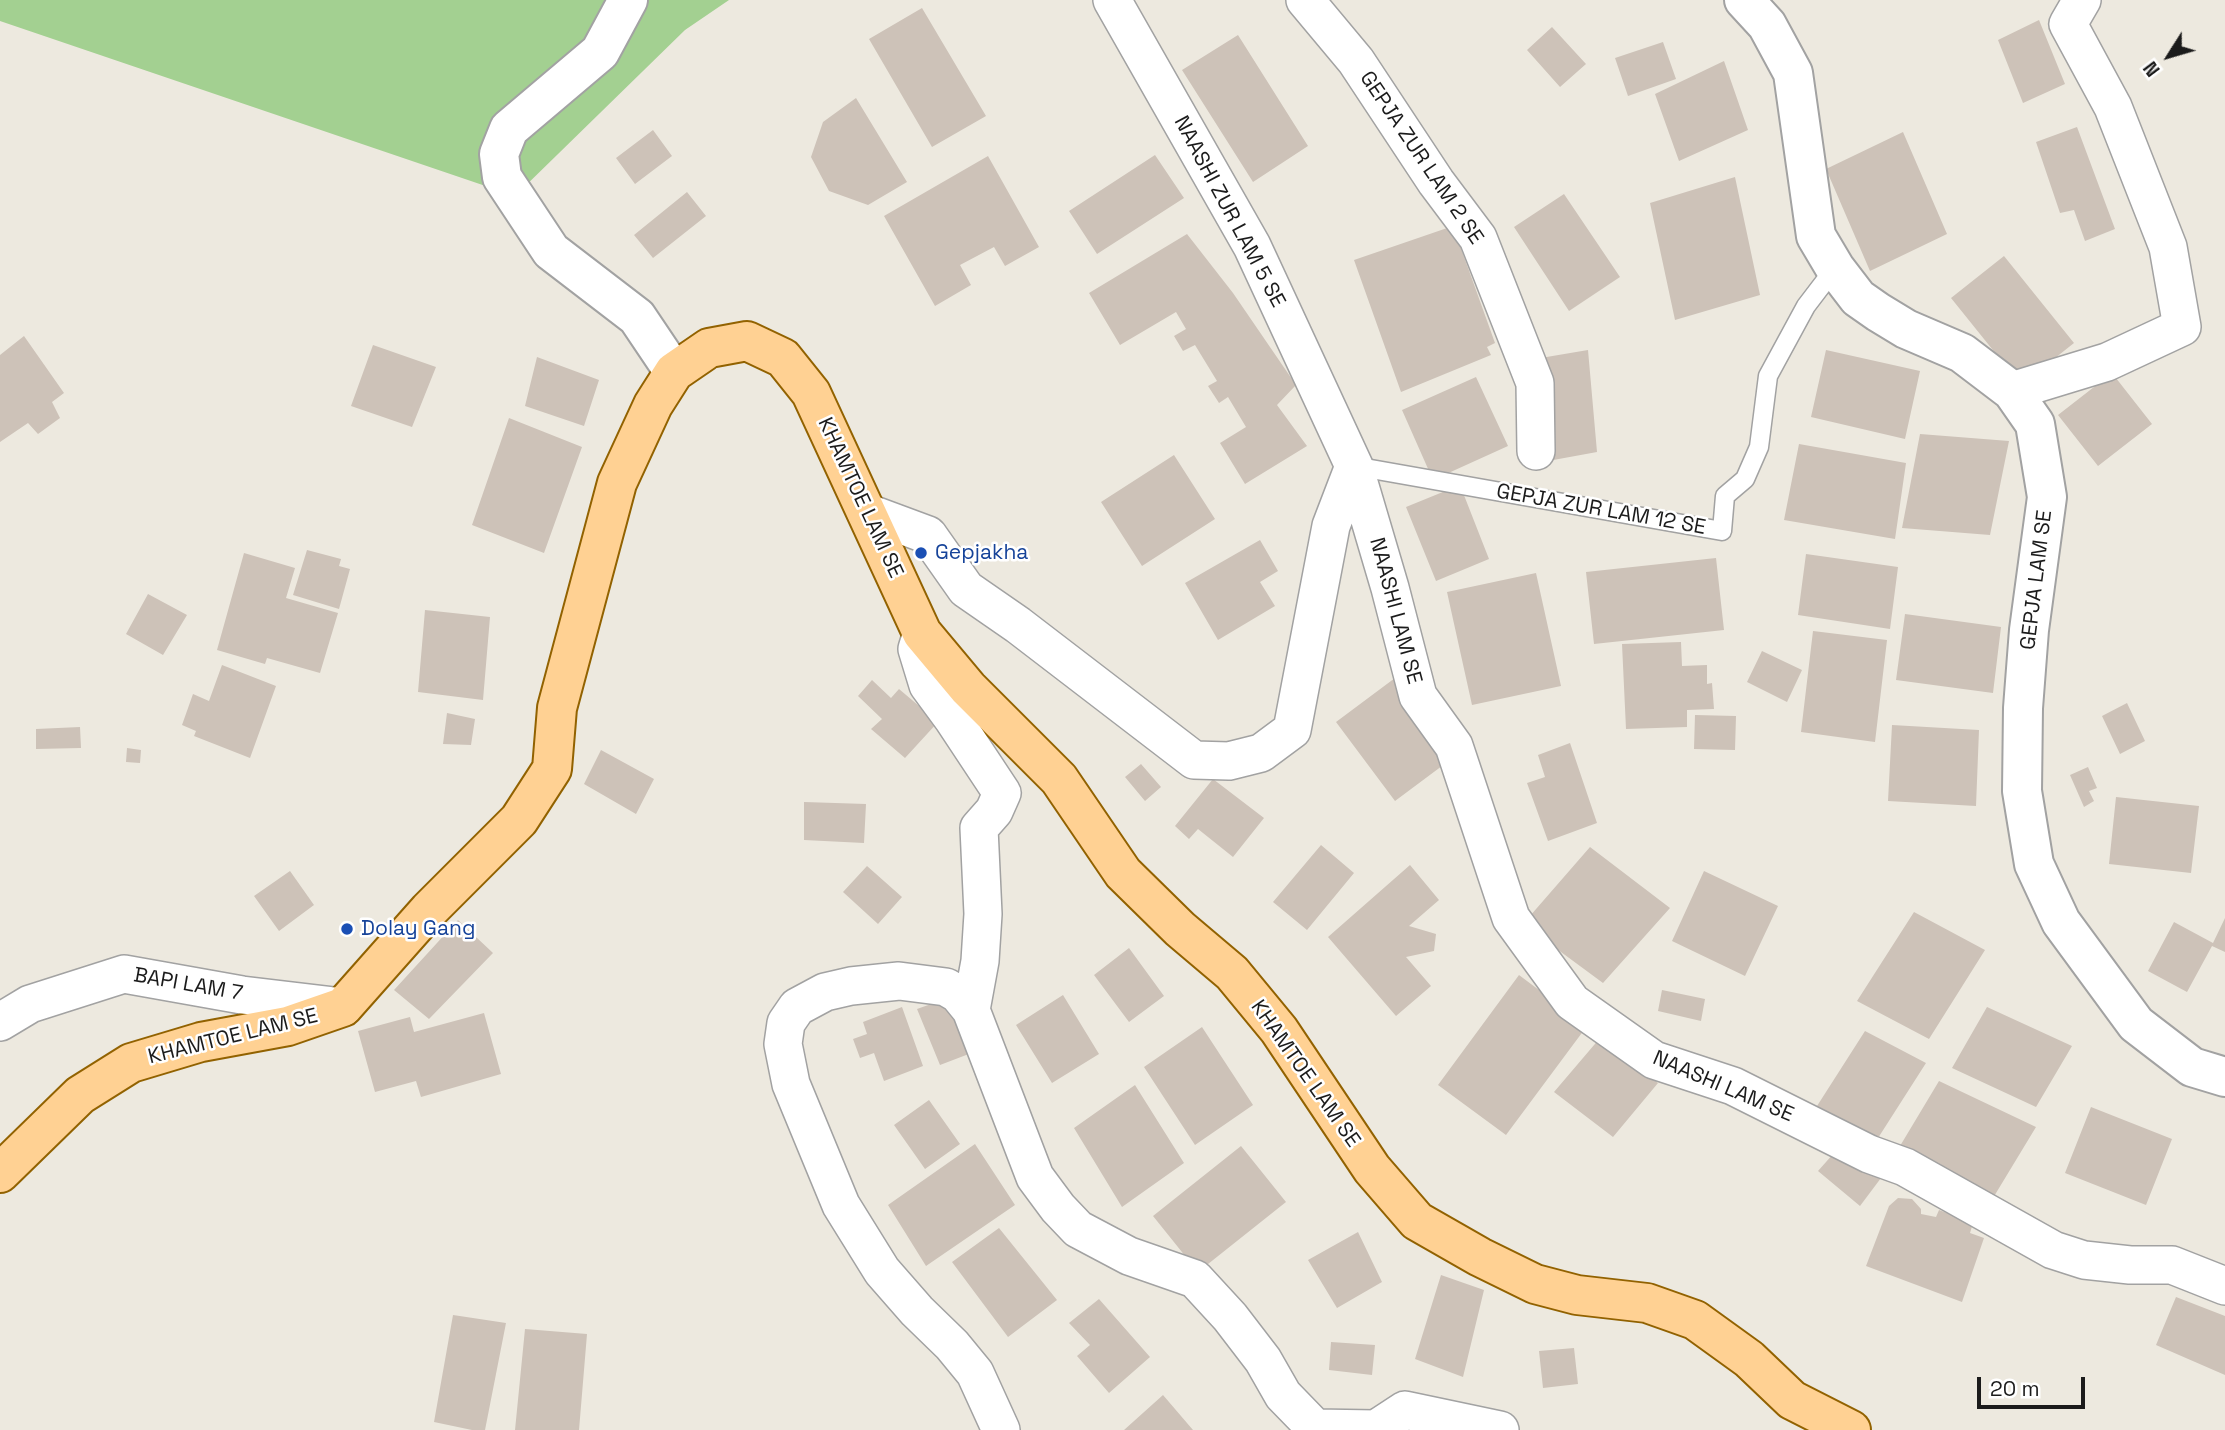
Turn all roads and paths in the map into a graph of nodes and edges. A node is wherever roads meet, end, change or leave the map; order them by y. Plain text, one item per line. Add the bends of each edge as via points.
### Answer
1 (628, 0) edge
2 (1112, 0) edge
3 (1305, 0) edge
4 (1744, 0) edge
5 (2082, 0) edge
6 (1835, 268) junction
7 (674, 372) junction
8 (2012, 391) junction
9 (1536, 451) dead end
10 (1354, 466) junction
11 (866, 512) junction
12 (922, 633) junction
13 (343, 1007) junction
14 (971, 1010) junction
15 (0, 1022) edge
16 (2225, 1077) edge
17 (0, 1173) edge
18 (2225, 1286) edge
19 (1001, 1430) edge
20 (1500, 1430) edge
21 (1851, 1430) edge

1 - 7 street via 600,52 509,129 499,154 500,166 502,177 551,251 637,317
2 - 10 street, NAASHI ZUR LAM 5 SE via 1252,246
3 - 9 street, GEPJA ZUR LAM 2 SE via 1356,61 1478,238 1535,383
4 - 6 street, GEPJA LAM SE via 1767,25 1793,73 1816,236
5 - 8 street via 2068,24 2113,107 2168,247 2182,327 2107,362
6 - 8 street, GEPJA LAM SE via 1858,298 1878,312 1962,352
6 - 10 lane, GEPJA ZUR LAM 12 SE via 1805,306 1768,376 1759,447 1745,479 1725,496 1722,531
7 - 11 main road, KHAMTOE LAM SE via 709,348 747,341 783,358 811,393
7 - 13 main road, KHAMTOE LAM SE via 653,405 617,483 557,708 552,769 519,820 429,910
8 - 16 street, GEPJA LAM SE via 2035,424 2047,497 2023,708 2022,791 2034,864 2061,922 2136,1024 2192,1067
10 - 11 street via 1331,526 1292,730 1261,754 1229,761 1194,760 966,589 929,535
10 - 18 street, NAASHI LAM SE via 1418,696 1454,746 1511,918 1572,1002 1654,1060 1734,1086 1869,1154 1905,1167 2053,1250 2084,1261 2172,1265
11 - 12 main road, KHAMTOE LAM SE
12 - 14 street via 917,649 928,685 1002,793 979,828 983,914
12 - 21 main road, KHAMTOE LAM SE via 968,688 1059,779 1123,873 1232,973 1279,1030 1372,1170 1417,1221 1535,1284 1577,1295 1647,1303 1695,1320 1749,1359 1792,1400
13 - 15 street, BAPI LAM 7 via 124,974 30,1004
13 - 17 main road, KHAMTOE LAM SE via 288,1026 201,1042 131,1063 80,1095
14 - 19 street via 946,987 876,982 825,992 797,1007 786,1023 783,1044 791,1084 841,1205 882,1272 975,1373
14 - 20 street via 1035,1177 1058,1208 1078,1229 1101,1242 1195,1279 1263,1360 1283,1395 1315,1428 1376,1429 1405,1410

